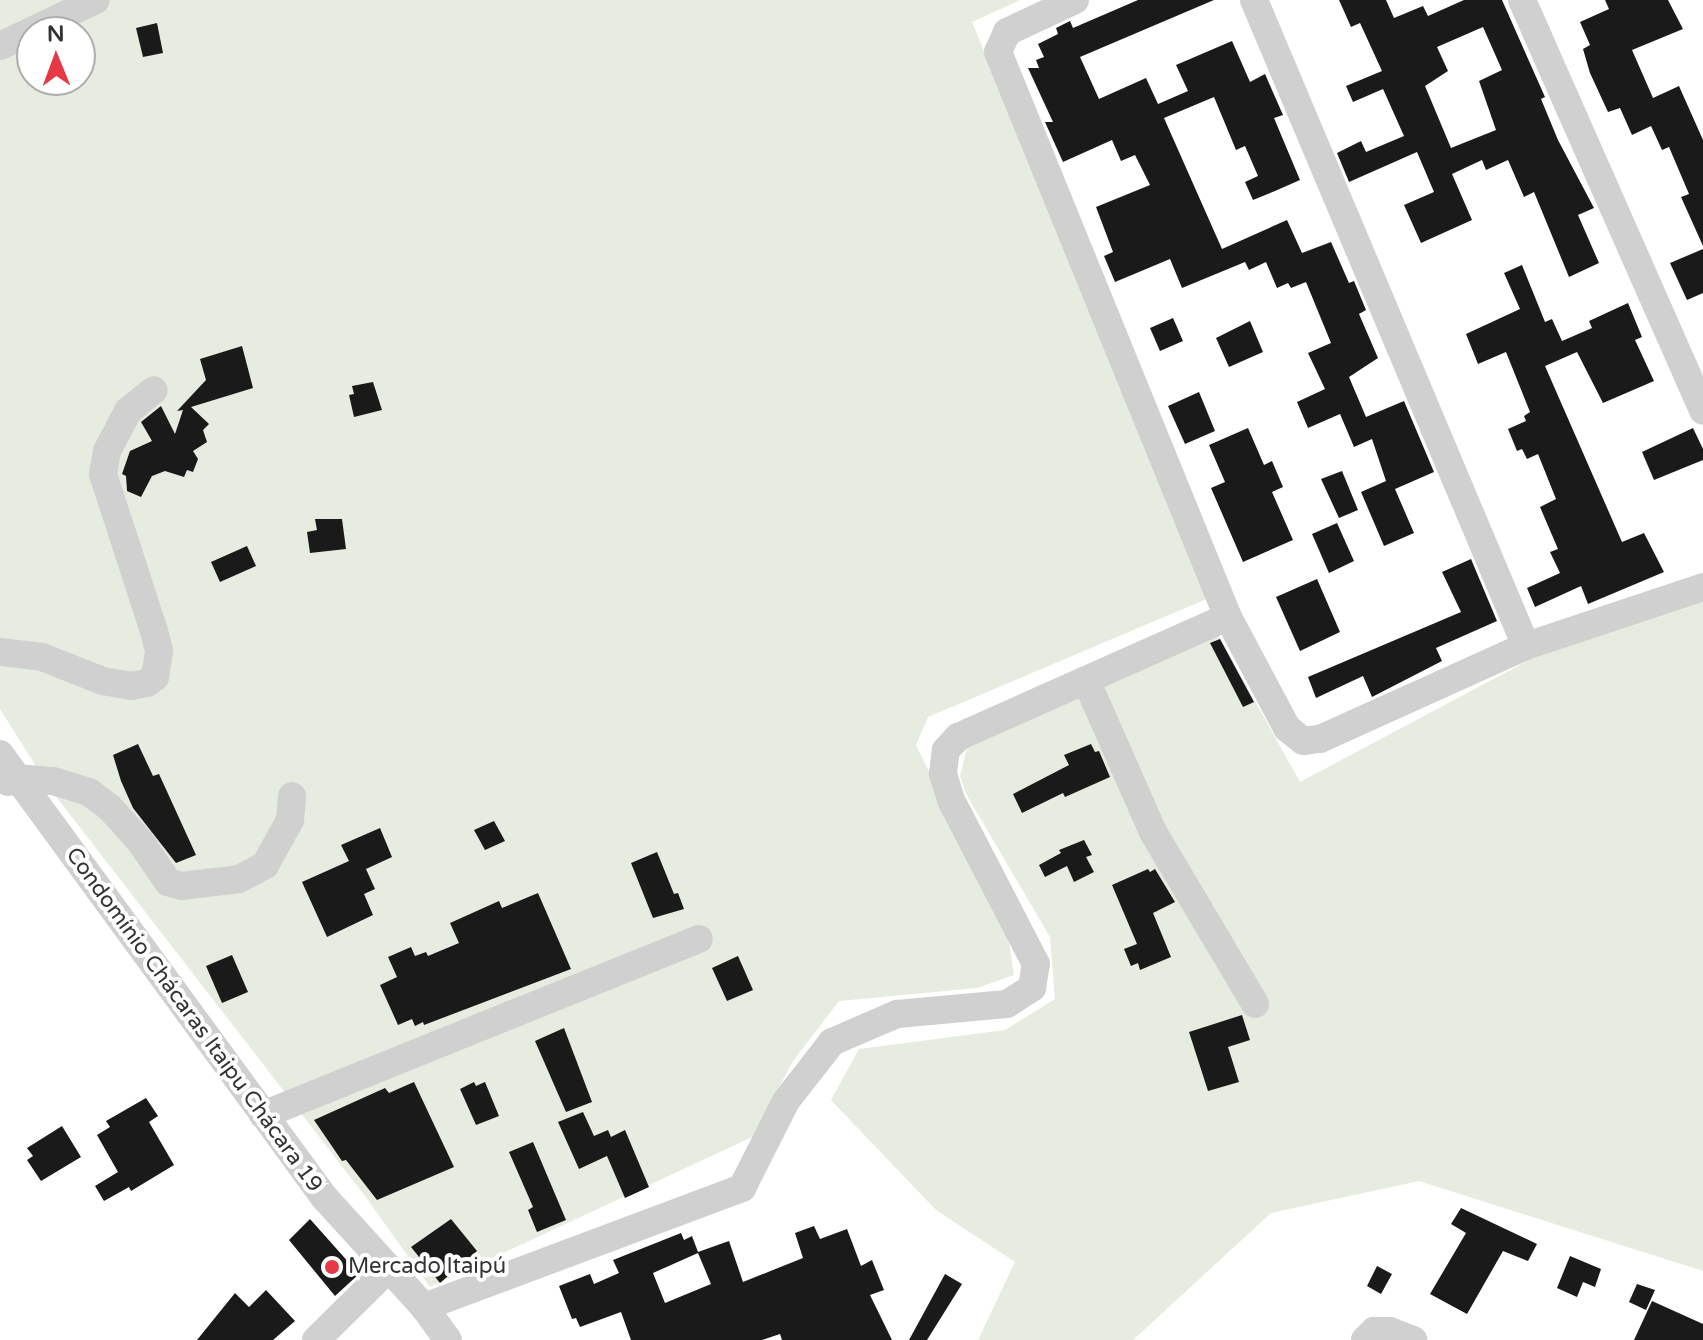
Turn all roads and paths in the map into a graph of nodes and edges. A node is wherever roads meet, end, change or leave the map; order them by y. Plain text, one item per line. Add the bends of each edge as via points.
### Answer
1 (96, 0) edge
2 (1075, 0) edge
3 (1254, 0) edge
4 (1522, 0) edge
5 (0, 46) edge
6 (154, 390) dead end
7 (1703, 411) edge
8 (1703, 587) edge
9 (1228, 617) junction
10 (1526, 646) junction
11 (0, 652) edge
12 (1086, 680) junction
13 (0, 754) edge
14 (9, 782) edge
15 (292, 796) dead end
16 (699, 939) dead end
17 (1255, 1004) dead end
18 (263, 1115) junction
19 (382, 1264) junction
20 (424, 1307) junction
21 (316, 1340) edge
22 (448, 1340) edge
23 (1365, 1340) edge
24 (1413, 1340) edge

1 - 5 street
2 - 9 street via 1007,32 998,52
3 - 10 street
4 - 7 street
6 - 11 street via 128,411 107,451 103,474 159,651 155,677 131,686 42,657
8 - 10 street
9 - 10 street via 1287,728 1303,741 1320,739
9 - 12 street
12 - 17 street via 1153,832
12 - 20 street via 958,737 946,750 943,773 951,800 1036,964 1032,988 1007,1004 897,1014 832,1042 786,1101 742,1188
13 - 14 street, Condomínio Chácaras Itaipu Chácara 19
14 - 15 street via 73,785 89,792 140,841 168,882 182,886 239,879 265,865 290,820
14 - 18 street, Condomínio Chácaras Itaipu Chácara 19
16 - 18 street
18 - 19 street, Condomínio Chácaras Itaipu Chácara 19
19 - 20 street, Condomínio Chácaras Itaipu Chácara 19
19 - 21 street
20 - 22 street, Condomínio Chácaras Itaipu Chácara 19
23 - 24 street via 1374,1331 1390,1331

